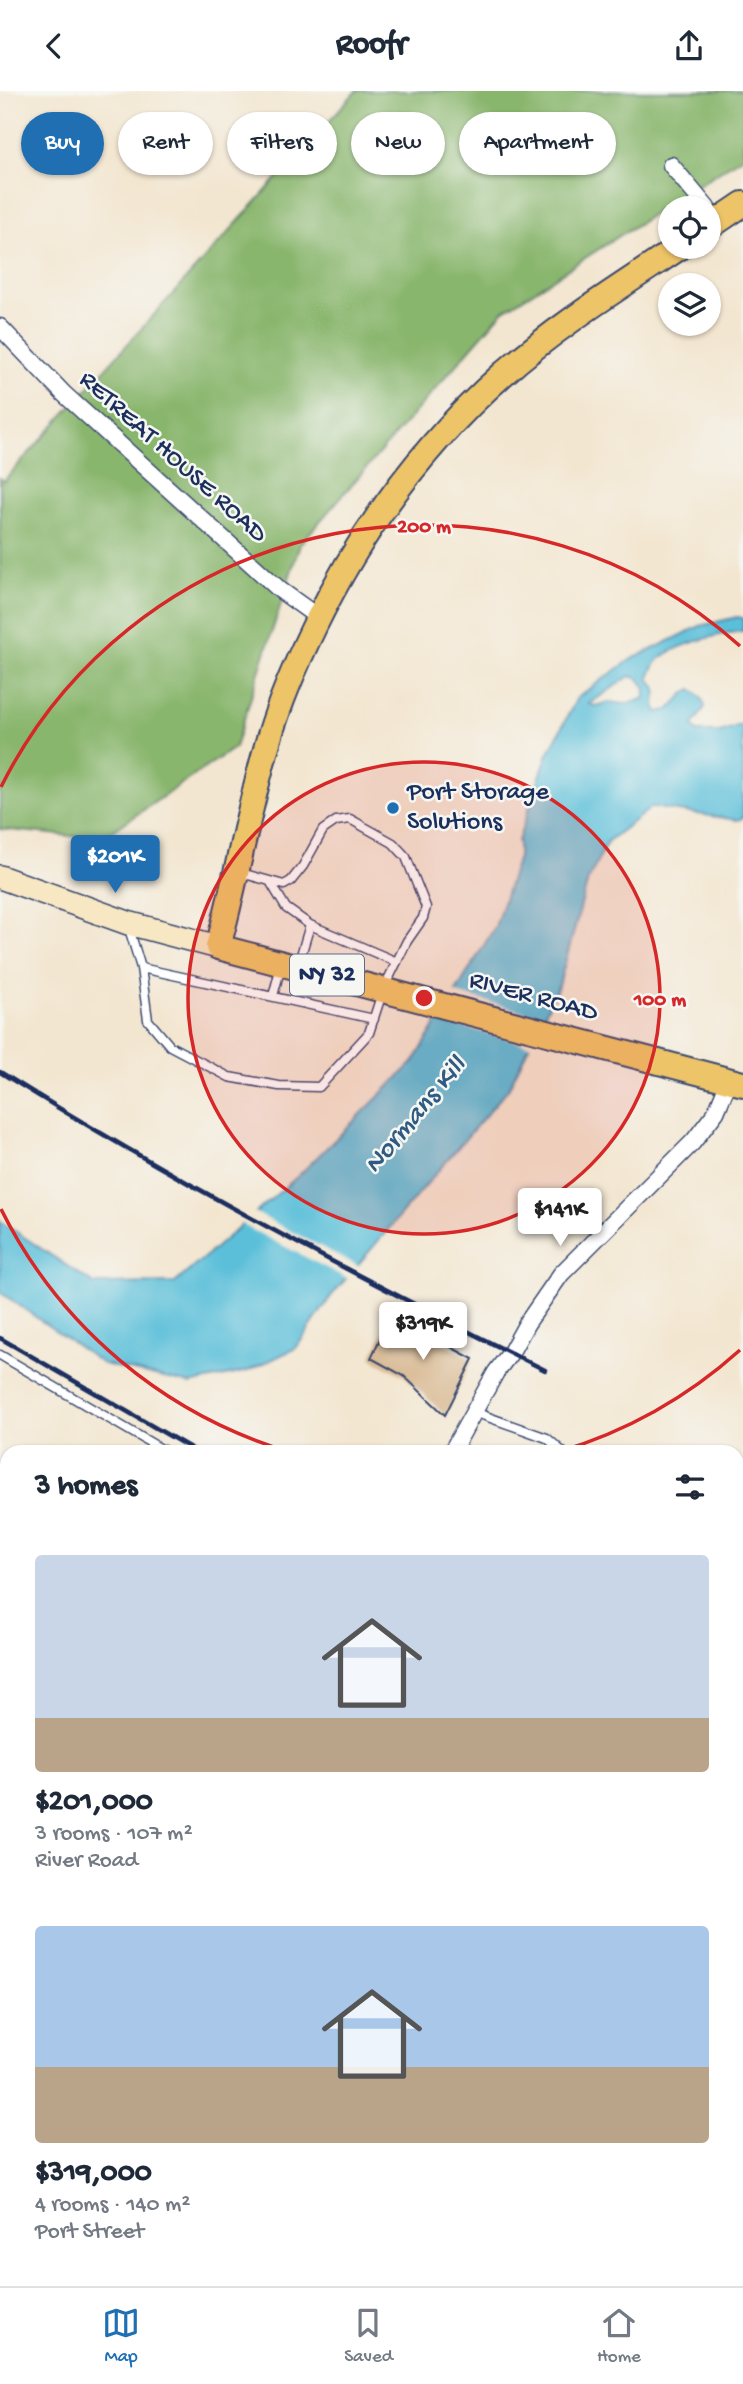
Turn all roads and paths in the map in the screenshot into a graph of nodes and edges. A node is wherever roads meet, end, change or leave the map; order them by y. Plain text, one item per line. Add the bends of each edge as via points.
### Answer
1 (671, 165) dead end
2 (694, 196) edge
3 (743, 204) edge
4 (721, 213) edge
5 (663, 259) edge
6 (0, 327) edge
7 (319, 618) junction
8 (236, 871) junction
9 (0, 877) edge
10 (271, 883) junction
11 (128, 923) junction
12 (310, 925) junction
13 (218, 947) junction
14 (397, 962) junction
15 (290, 965) junction
16 (141, 968) junction
17 (383, 990) junction
18 (273, 996) junction
19 (374, 1019) junction
20 (736, 1083) edge
21 (0, 1355) edge
22 (474, 1412) junction
23 (154, 1445) edge
24 (455, 1445) edge
25 (555, 1445) edge

1 - 2 street
3 - 4 main road
5 - 7 main road via 530,351 456,418 373,521
6 - 7 street, RETREAT HOUSE ROAD via 64,394 280,590
7 - 8 main road via 270,733
8 - 10 lane
8 - 13 main road
9 - 11 main road, RIVER ROAD
10 - 12 lane via 286,908
10 - 14 lane via 291,881 323,830 336,821 350,819 393,843 406,857 426,907
11 - 13 main road, RIVER ROAD
11 - 16 lane
12 - 14 lane
12 - 15 lane
13 - 15 main road, RIVER ROAD / NY 32
14 - 17 lane
15 - 17 main road, RIVER ROAD / NY 32
15 - 18 lane
16 - 18 lane
16 - 19 lane via 148,1020 170,1046 229,1077 319,1087 369,1033
17 - 19 lane
17 - 20 main road, RIVER ROAD / NY 32
18 - 19 lane
20 - 22 street via 693,1142 561,1274
21 - 23 lane
22 - 24 street
22 - 25 lane

